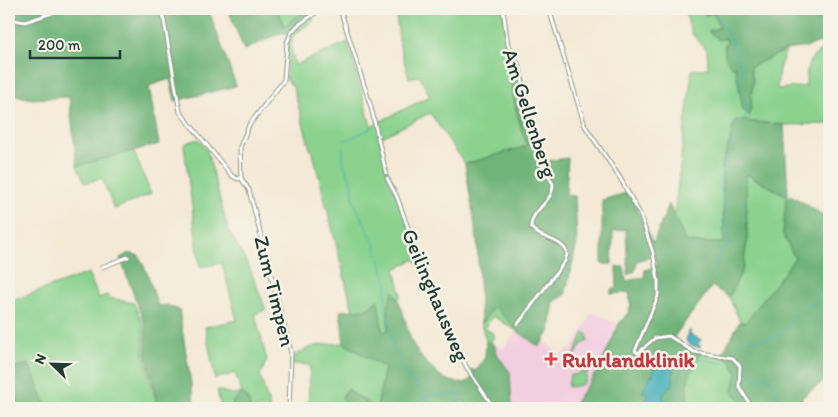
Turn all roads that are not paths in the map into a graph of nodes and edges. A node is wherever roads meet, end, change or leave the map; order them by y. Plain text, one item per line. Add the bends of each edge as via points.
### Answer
1 (64, 9) edge
2 (162, 9) edge
3 (321, 9) edge
4 (340, 9) edge
5 (503, 9) edge
6 (549, 9) edge
7 (9, 19) edge
8 (386, 173) dead end
9 (241, 178) junction
10 (387, 178) dead end
11 (128, 257) dead end
12 (102, 267) dead end
13 (518, 324) dead end
14 (289, 408) edge
15 (494, 408) edge
16 (752, 408) edge

1 - 7 street via 25,22
2 - 9 street via 180,112 232,176
3 - 9 street via 291,33 284,80 249,126 240,147
4 - 8 street via 371,107
5 - 13 street, Am Gellenberg via 508,46 522,79 542,165 553,184 552,194 534,215 531,227 539,235 563,246 567,254
6 - 16 street via 585,126 640,214 653,253 658,296 635,352 638,353 655,338 669,336 694,352 734,358 741,370 739,386
9 - 14 street, Zum Timpen via 254,209 290,352
10 - 15 street, Geilinghausweg via 397,197 432,295 467,368
11 - 12 street

